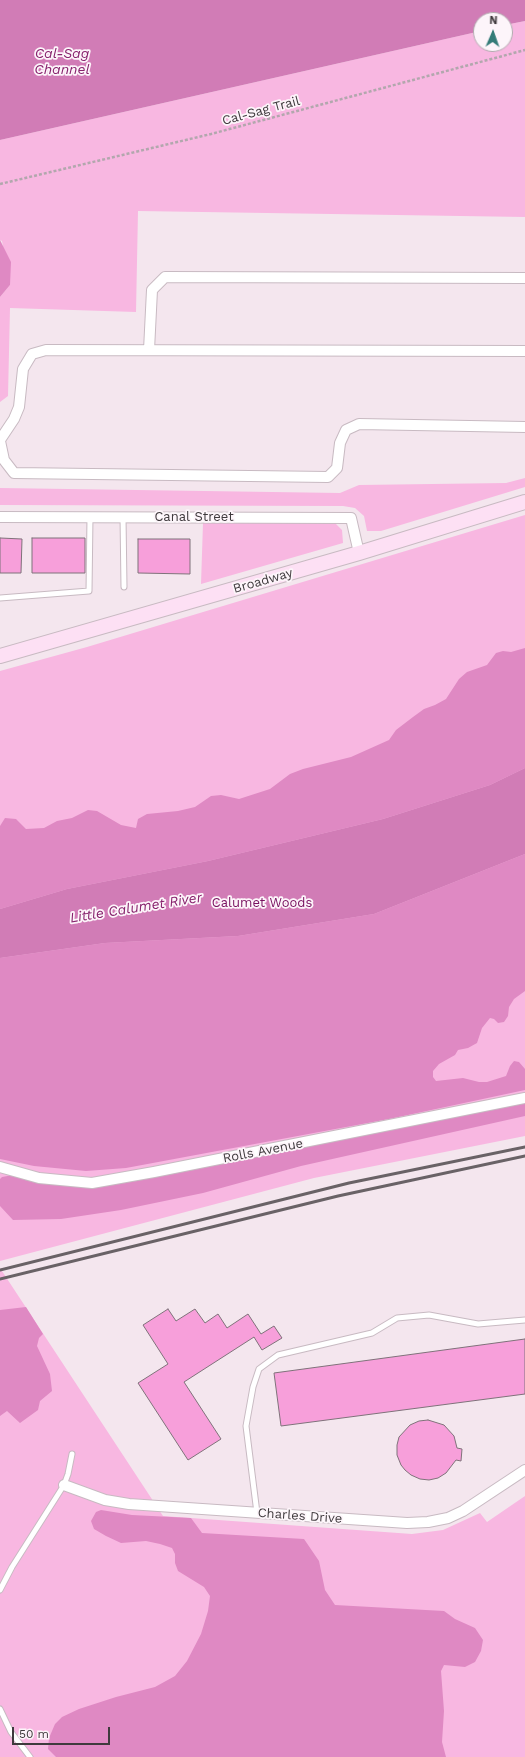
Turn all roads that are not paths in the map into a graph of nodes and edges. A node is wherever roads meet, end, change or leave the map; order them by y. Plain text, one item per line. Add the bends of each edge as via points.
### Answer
1 (525, 278) edge
2 (149, 350) junction
3 (525, 351) edge
4 (525, 427) edge
5 (0, 440) edge
6 (525, 502) edge
7 (0, 517) edge
8 (90, 517) junction
9 (123, 517) junction
10 (359, 553) junction
11 (124, 587) dead end
12 (0, 598) edge
13 (0, 656) edge
14 (525, 1098) edge
15 (0, 1167) edge
16 (525, 1320) edge
17 (72, 1454) dead end
18 (525, 1470) edge
19 (64, 1486) junction
20 (257, 1513) junction
21 (0, 1590) edge
22 (0, 1709) edge
23 (30, 1757) edge

1 - 2 street via 165,277 152,290
2 - 3 street
2 - 5 street via 46,350 32,354 23,369 19,407
4 - 5 street via 358,424 346,430 340,443 337,468 328,477 14,473 4,460
6 - 10 street, Broadway
7 - 8 street, Canal Street
8 - 9 street, Canal Street
8 - 12 lane via 89,591
9 - 10 street, Canal Street via 351,518
9 - 11 lane
10 - 13 street, Broadway
14 - 15 street, Rolls Avenue via 92,1183 39,1178
16 - 20 lane via 478,1324 429,1315 397,1318 372,1333 278,1355 259,1369 246,1426
17 - 19 lane
18 - 20 street, Charles Drive via 464,1511 448,1518 428,1522 407,1523
19 - 20 street, Charles Drive via 105,1500 129,1504
19 - 21 lane
22 - 23 lane via 11,1732

